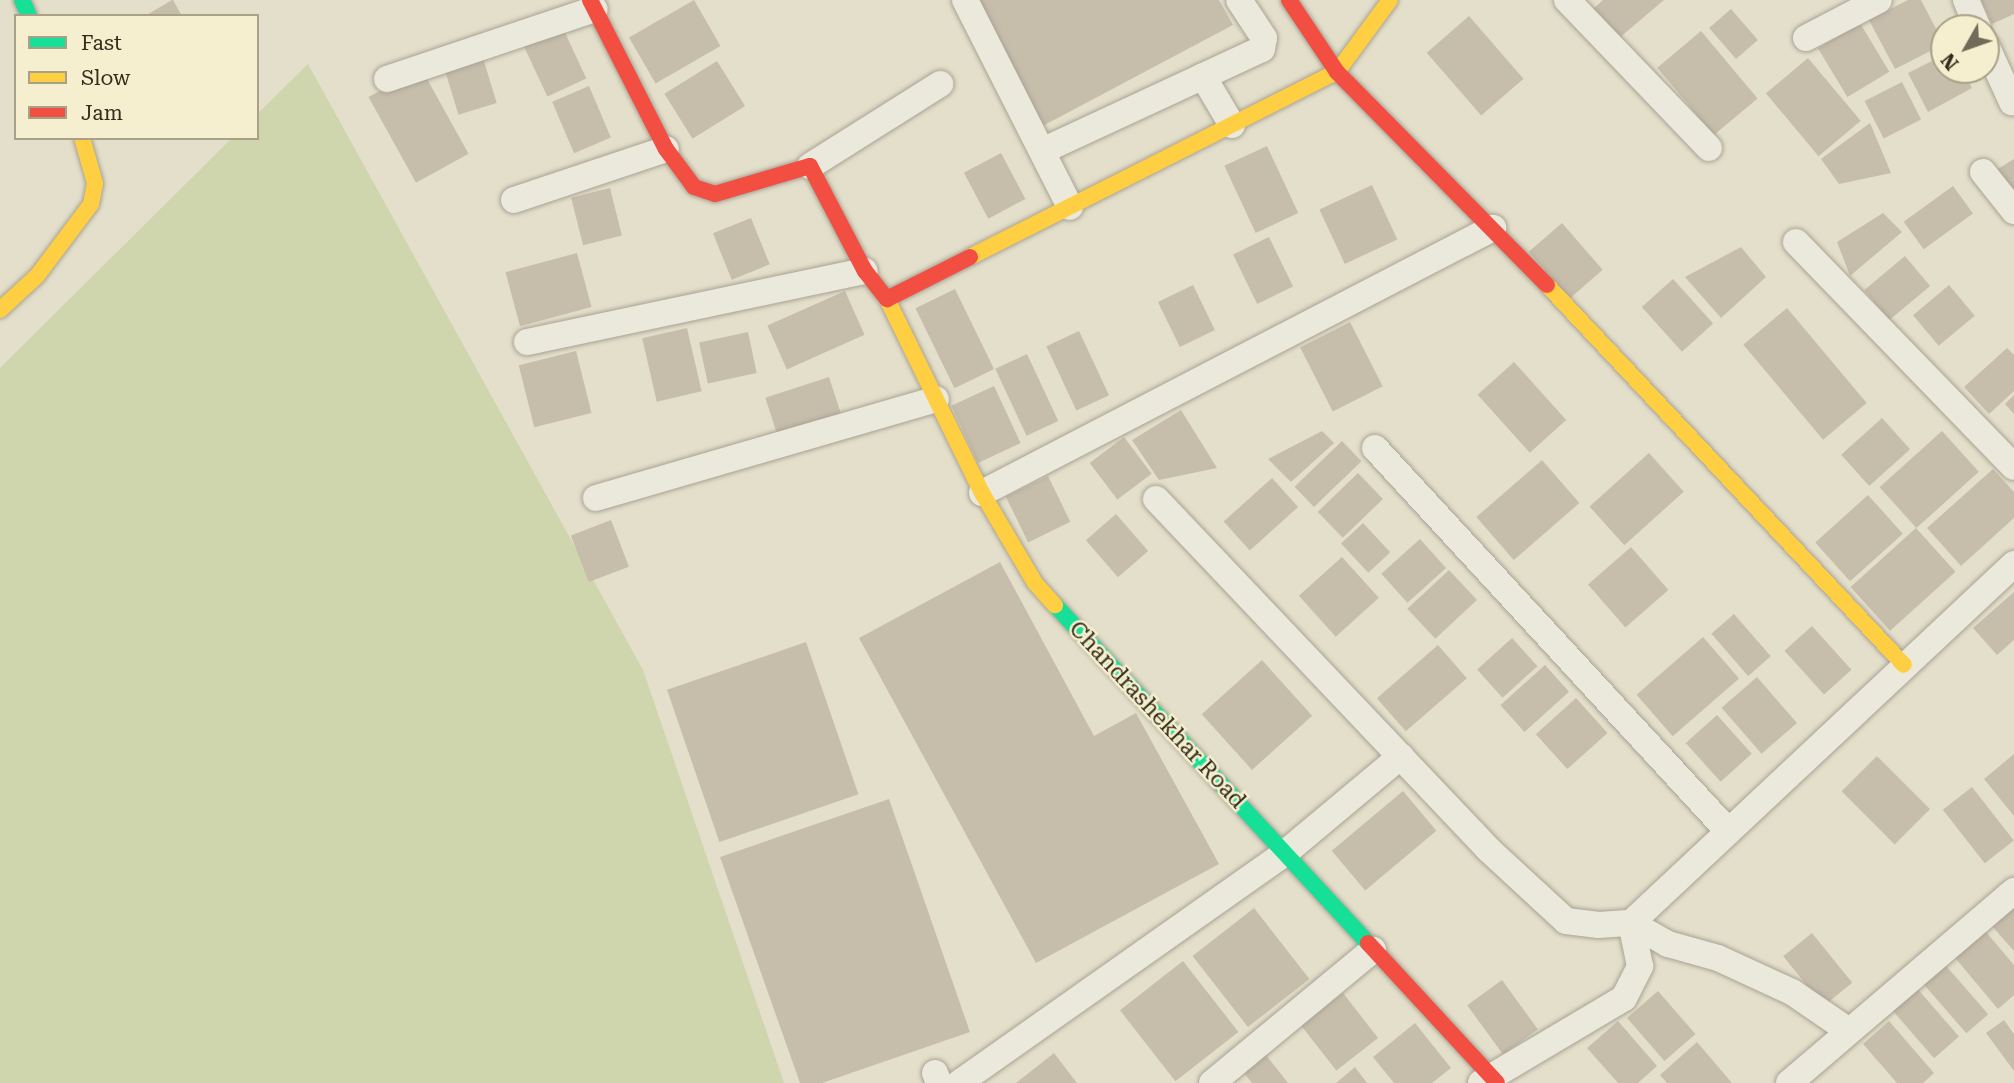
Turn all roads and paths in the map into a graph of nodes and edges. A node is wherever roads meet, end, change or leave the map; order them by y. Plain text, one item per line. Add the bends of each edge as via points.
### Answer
1 (965, 0) edge
2 (1239, 0) edge
3 (1390, 0) edge
4 (1567, 0) edge
5 (1879, 0) edge
6 (593, 4) edge
7 (1293, 5) edge
8 (1260, 32) junction
9 (1806, 38) dead end
10 (1337, 72) junction
11 (1203, 76) junction
12 (2000, 76) edge
13 (387, 79) dead end
14 (940, 84) dead end
15 (2012, 102) edge
16 (1232, 125) junction
17 (83, 140) edge
18 (1709, 148) dead end
19 (666, 149) junction
20 (1042, 151) junction
21 (810, 166) junction
22 (1983, 172) dead end
23 (514, 200) dead end
24 (1070, 207) junction
25 (2014, 211) edge
26 (1493, 228) junction
27 (1796, 242) dead end
28 (865, 271) junction
29 (887, 299) junction
30 (0, 310) edge
31 (527, 342) dead end
32 (936, 399) junction
33 (1375, 448) dead end
34 (2014, 467) edge
35 (982, 493) junction
36 (596, 498) dead end
37 (1156, 499) dead end
38 (2014, 564) edge
39 (1904, 665) junction
40 (1402, 756) junction
41 (1728, 831) junction
42 (1285, 853) junction
43 (2014, 891) edge
44 (1631, 923) junction
45 (1373, 950) junction
46 (1849, 1031) junction
47 (1490, 1081) edge
48 (959, 1083) edge
49 (1212, 1083) edge
50 (1789, 1083) edge

1 - 20 street
2 - 8 street
3 - 10 street
4 - 18 street
5 - 9 street
6 - 13 street
6 - 19 street
7 - 8 street
7 - 10 street
8 - 11 street via 1265,38 1262,49
10 - 16 street
10 - 26 street
11 - 16 street
11 - 20 street
12 - 15 street
14 - 21 street
16 - 24 street
17 - 30 street via 95,183 91,204 37,276
19 - 21 street via 694,187 715,194
19 - 23 street
20 - 24 street
21 - 28 street, Chandrashekhar Road
22 - 25 street
24 - 29 street
26 - 35 street
26 - 39 street
27 - 34 street
28 - 29 street, Chandrashekhar Road
28 - 31 street
29 - 32 street, Chandrashekhar Road
32 - 35 street, Chandrashekhar Road
32 - 36 street
33 - 41 street
35 - 42 street, Chandrashekhar Road via 1035,583
37 - 40 street
38 - 39 street
39 - 41 street
40 - 42 street
40 - 44 street via 1488,849 1566,921
41 - 44 street
42 - 45 street, Chandrashekhar Road
42 - 48 street
43 - 46 street
44 - 46 street via 1668,944 1717,958 1792,992
44 - 47 street via 1640,967 1625,998
45 - 47 street, Chandrashekhar Road
45 - 49 street
46 - 50 street

